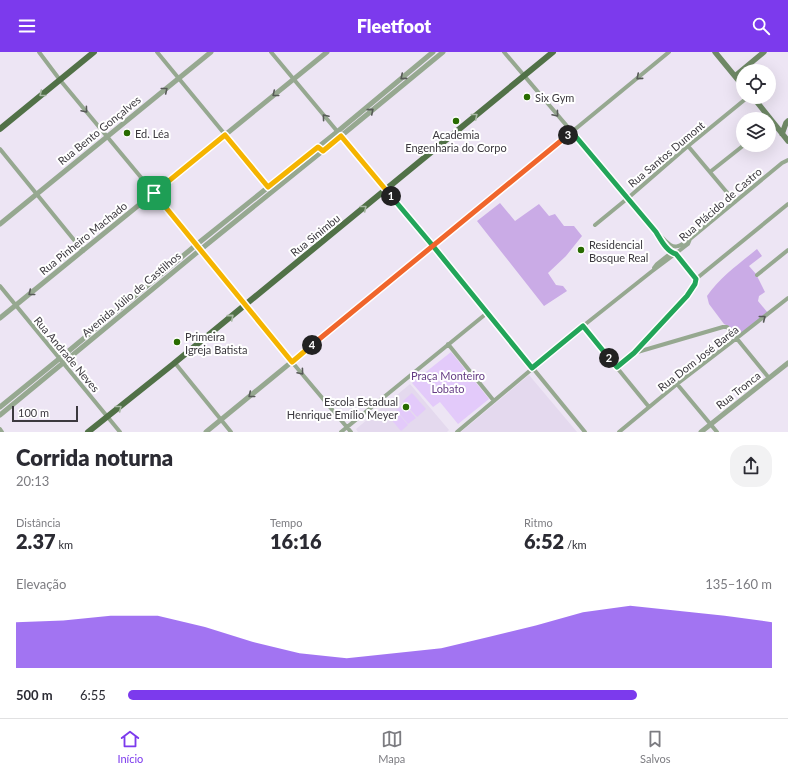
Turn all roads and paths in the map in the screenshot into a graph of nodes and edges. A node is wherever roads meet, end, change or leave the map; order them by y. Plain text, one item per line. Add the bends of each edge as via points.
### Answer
1 (39, 52) edge
2 (94, 52) edge
3 (157, 52) edge
4 (211, 52) edge
5 (271, 52) edge
6 (327, 52) edge
7 (433, 52) edge
8 (443, 52) edge
9 (504, 52) edge
10 (553, 52) edge
11 (669, 52) edge
12 (715, 52) edge
13 (764, 52) edge
14 (524, 76) junction
15 (734, 76) joint
16 (179, 78) junction
17 (294, 79) junction
18 (60, 80) junction
19 (739, 104) edge
20 (788, 121) edge
21 (0, 129) edge
22 (776, 129) edge
23 (337, 132) junction
24 (572, 132) junction
25 (782, 134) junction
26 (225, 135) junction
27 (341, 136) junction
28 (108, 137) junction
29 (788, 141) edge
30 (688, 146) junction
31 (318, 147) junction
32 (0, 149) edge
33 (323, 151) junction
34 (736, 151) edge
35 (788, 156) edge
36 (302, 160) junction
37 (788, 160) edge
38 (782, 163) junction
39 (306, 165) junction
40 (288, 171) junction
41 (710, 172) junction
42 (292, 176) junction
43 (268, 187) junction
44 (386, 190) junction
45 (272, 192) junction
46 (154, 193) junction
47 (37, 194) junction
48 (628, 198) junction
49 (735, 202) junction
50 (248, 203) junction
51 (788, 204) edge
52 (252, 208) junction
53 (233, 215) junction
54 (237, 220) junction
55 (0, 224) edge
56 (595, 225) dead end
57 (217, 228) junction
58 (656, 232) junction
59 (221, 233) junction
60 (690, 239) junction
61 (196, 245) junction
62 (433, 246) junction
63 (200, 250) junction
64 (788, 250) edge
65 (83, 251) junction
66 (673, 254) junction
67 (176, 262) junction
68 (180, 267) junction
69 (757, 275) dead end
70 (159, 276) junction
71 (696, 279) junction
72 (163, 280) junction
73 (0, 286) edge
74 (143, 290) junction
75 (147, 294) junction
76 (788, 298) edge
77 (126, 303) junction
78 (245, 305) junction
79 (16, 306) junction
80 (130, 308) junction
81 (487, 313) junction
82 (0, 318) edge
83 (114, 318) junction
84 (583, 326) junction
85 (737, 338) junction
86 (448, 344) junction
87 (634, 353) junction
88 (61, 361) junction
89 (292, 362) junction
90 (175, 363) junction
91 (788, 363) edge
92 (617, 367) junction
93 (532, 368) junction
94 (41, 378) junction
95 (769, 378) junction
96 (677, 384) junction
97 (24, 387) junction
98 (28, 392) junction
99 (8, 400) junction
100 (494, 401) junction
101 (12, 405) junction
102 (0, 407) edge
103 (649, 407) junction
104 (0, 415) edge
105 (108, 417) junction
106 (221, 420) junction
107 (711, 424) junction
108 (348, 427) junction
109 (0, 430) edge
110 (2, 432) edge
111 (88, 432) edge
112 (120, 432) edge
113 (206, 432) edge
114 (231, 432) edge
115 (341, 432) edge
116 (352, 432) edge
117 (457, 432) edge
118 (585, 432) edge
119 (619, 432) edge
120 (701, 432) edge
121 (718, 432) edge

1 - 18 street
2 - 18 main road
3 - 16 street
4 - 16 street, Rua Bento Gonçalves
5 - 17 street
6 - 17 street, Rua Pinheiro Machado
7 -> 23 street, Avenida Júlio de Castilhos
27 -> 8 street, Avenida Júlio de Castilhos
9 - 14 street
10 - 14 main road, Rua Sinimbu
11 -> 24 street
12 - 15 main road
13 - 15 main road
14 -> 24 street
44 -> 14 main road, Rua Sinimbu
16 - 26 street
28 -> 16 street, Rua Bento Gonçalves
23 -> 17 street
17 -> 26 street, Rua Pinheiro Machado
18 -> 21 main road
18 -> 28 street
19 - 30 street, Rua Santos Dumont
20 - 25 main road
22 - 25 main road
23 - 27 street
23 - 31 street, Avenida Júlio de Castilhos
24 - 48 street
24 - 62 street
25 - 29 main road
26 - 43 street
26 - 46 street, Rua Pinheiro Machado
27 - 33 street, Avenida Júlio de Castilhos
27 - 44 street
28 - 46 street
28 - 47 street, Rua Bento Gonçalves
30 - 41 street
30 - 48 street, Rua Santos Dumont
31 - 33 street
31 - 36 street, Avenida Júlio de Castilhos
32 - 47 street
33 - 39 street, Avenida Júlio de Castilhos
34 - 41 street
35 - 38 street, Rua Plácido de Castro
36 - 39 street
36 - 40 street, Avenida Júlio de Castilhos
37 - 38 street, Rua Plácido de Castro
38 - 49 street, Rua Plácido de Castro
39 - 42 street, Avenida Júlio de Castilhos
40 - 42 street
40 - 43 street, Avenida Júlio de Castilhos
41 - 49 street
42 - 45 street, Avenida Júlio de Castilhos
43 - 45 street
43 - 50 street, Avenida Júlio de Castilhos
44 - 62 street
78 -> 44 main road, Rua Sinimbu
45 - 52 street, Avenida Júlio de Castilhos
46 - 61 street
46 - 65 street, Rua Pinheiro Machado
47 - 55 street, Rua Bento Gonçalves
47 - 65 street
48 - 56 street, Rua Santos Dumont
48 - 58 street
49 - 60 street, Rua Plácido de Castro
50 - 52 street
50 - 53 street, Avenida Júlio de Castilhos
51 - 71 street
52 - 54 street, Avenida Júlio de Castilhos
53 - 54 street
53 - 57 street, Avenida Júlio de Castilhos
54 - 59 street, Avenida Júlio de Castilhos
57 - 59 street
57 - 61 street, Avenida Júlio de Castilhos
58 - 60 street via 673,247
58 - 66 street
59 - 63 street, Avenida Júlio de Castilhos
60 - 66 street, Rua Plácido de Castro via 688,244
61 - 63 street
61 - 67 street, Avenida Júlio de Castilhos
62 - 81 street
62 - 89 street
63 - 68 street, Avenida Júlio de Castilhos
63 - 78 street
64 - 69 street
65 -> 79 street, Rua Pinheiro Machado
66 - 71 street
66 - 84 street, Rua Plácido de Castro
67 - 68 street
67 - 70 street, Avenida Júlio de Castilhos
68 - 72 street, Avenida Júlio de Castilhos
70 - 72 street
70 - 74 street, Avenida Júlio de Castilhos
71 - 87 street via 687,296
72 - 75 street, Avenida Júlio de Castilhos
73 - 79 street, Rua Andrade Neves
74 - 75 street
74 - 77 street, Avenida Júlio de Castilhos
75 - 80 street, Avenida Júlio de Castilhos
85 -> 76 street, Rua Dom José Baréa
77 - 80 street
77 - 83 street, Avenida Júlio de Castilhos
78 - 89 street
90 -> 78 main road, Rua Sinimbu
79 - 82 street, Rua Pinheiro Machado
79 - 88 street, Rua Andrade Neves
80 - 83 street, Avenida Júlio de Castilhos
81 - 86 street
81 - 93 street
83 - 88 street, Avenida Júlio de Castilhos
84 - 92 street
84 - 93 street, Rua Plácido de Castro
85 - 87 street via 727,327 723,327
85 - 95 street
85 - 96 street, Rua Dom José Baréa
86 - 100 street
86 - 108 street
87 - 92 street
88 - 94 street, Avenida Júlio de Castilhos
88 - 105 street, Rua Andrade Neves
89 -> 106 street
89 -> 108 street
105 -> 90 main road, Rua Sinimbu
90 - 106 street
91 - 95 street, Rua Tronca
92 - 103 street
93 - 100 street, Rua Plácido de Castro
93 - 118 street
94 - 97 street, Avenida Júlio de Castilhos
94 - 98 street, Avenida Júlio de Castilhos
95 - 107 street, Rua Tronca
96 - 103 street, Rua Dom José Baréa
96 - 107 street
97 - 98 street
97 - 99 street, Avenida Júlio de Castilhos
98 - 101 street, Avenida Júlio de Castilhos
99 - 101 street
99 - 102 street, Avenida Júlio de Castilhos
100 - 117 street, Rua Plácido de Castro
101 - 104 street, Avenida Júlio de Castilhos
103 - 119 street, Rua Dom José Baréa
105 - 111 main road, Rua Sinimbu
105 - 112 street, Rua Andrade Neves
106 - 113 street
106 - 114 street
107 - 120 street, Rua Tronca
107 - 121 street
108 - 115 street
108 - 116 street
109 - 110 street

